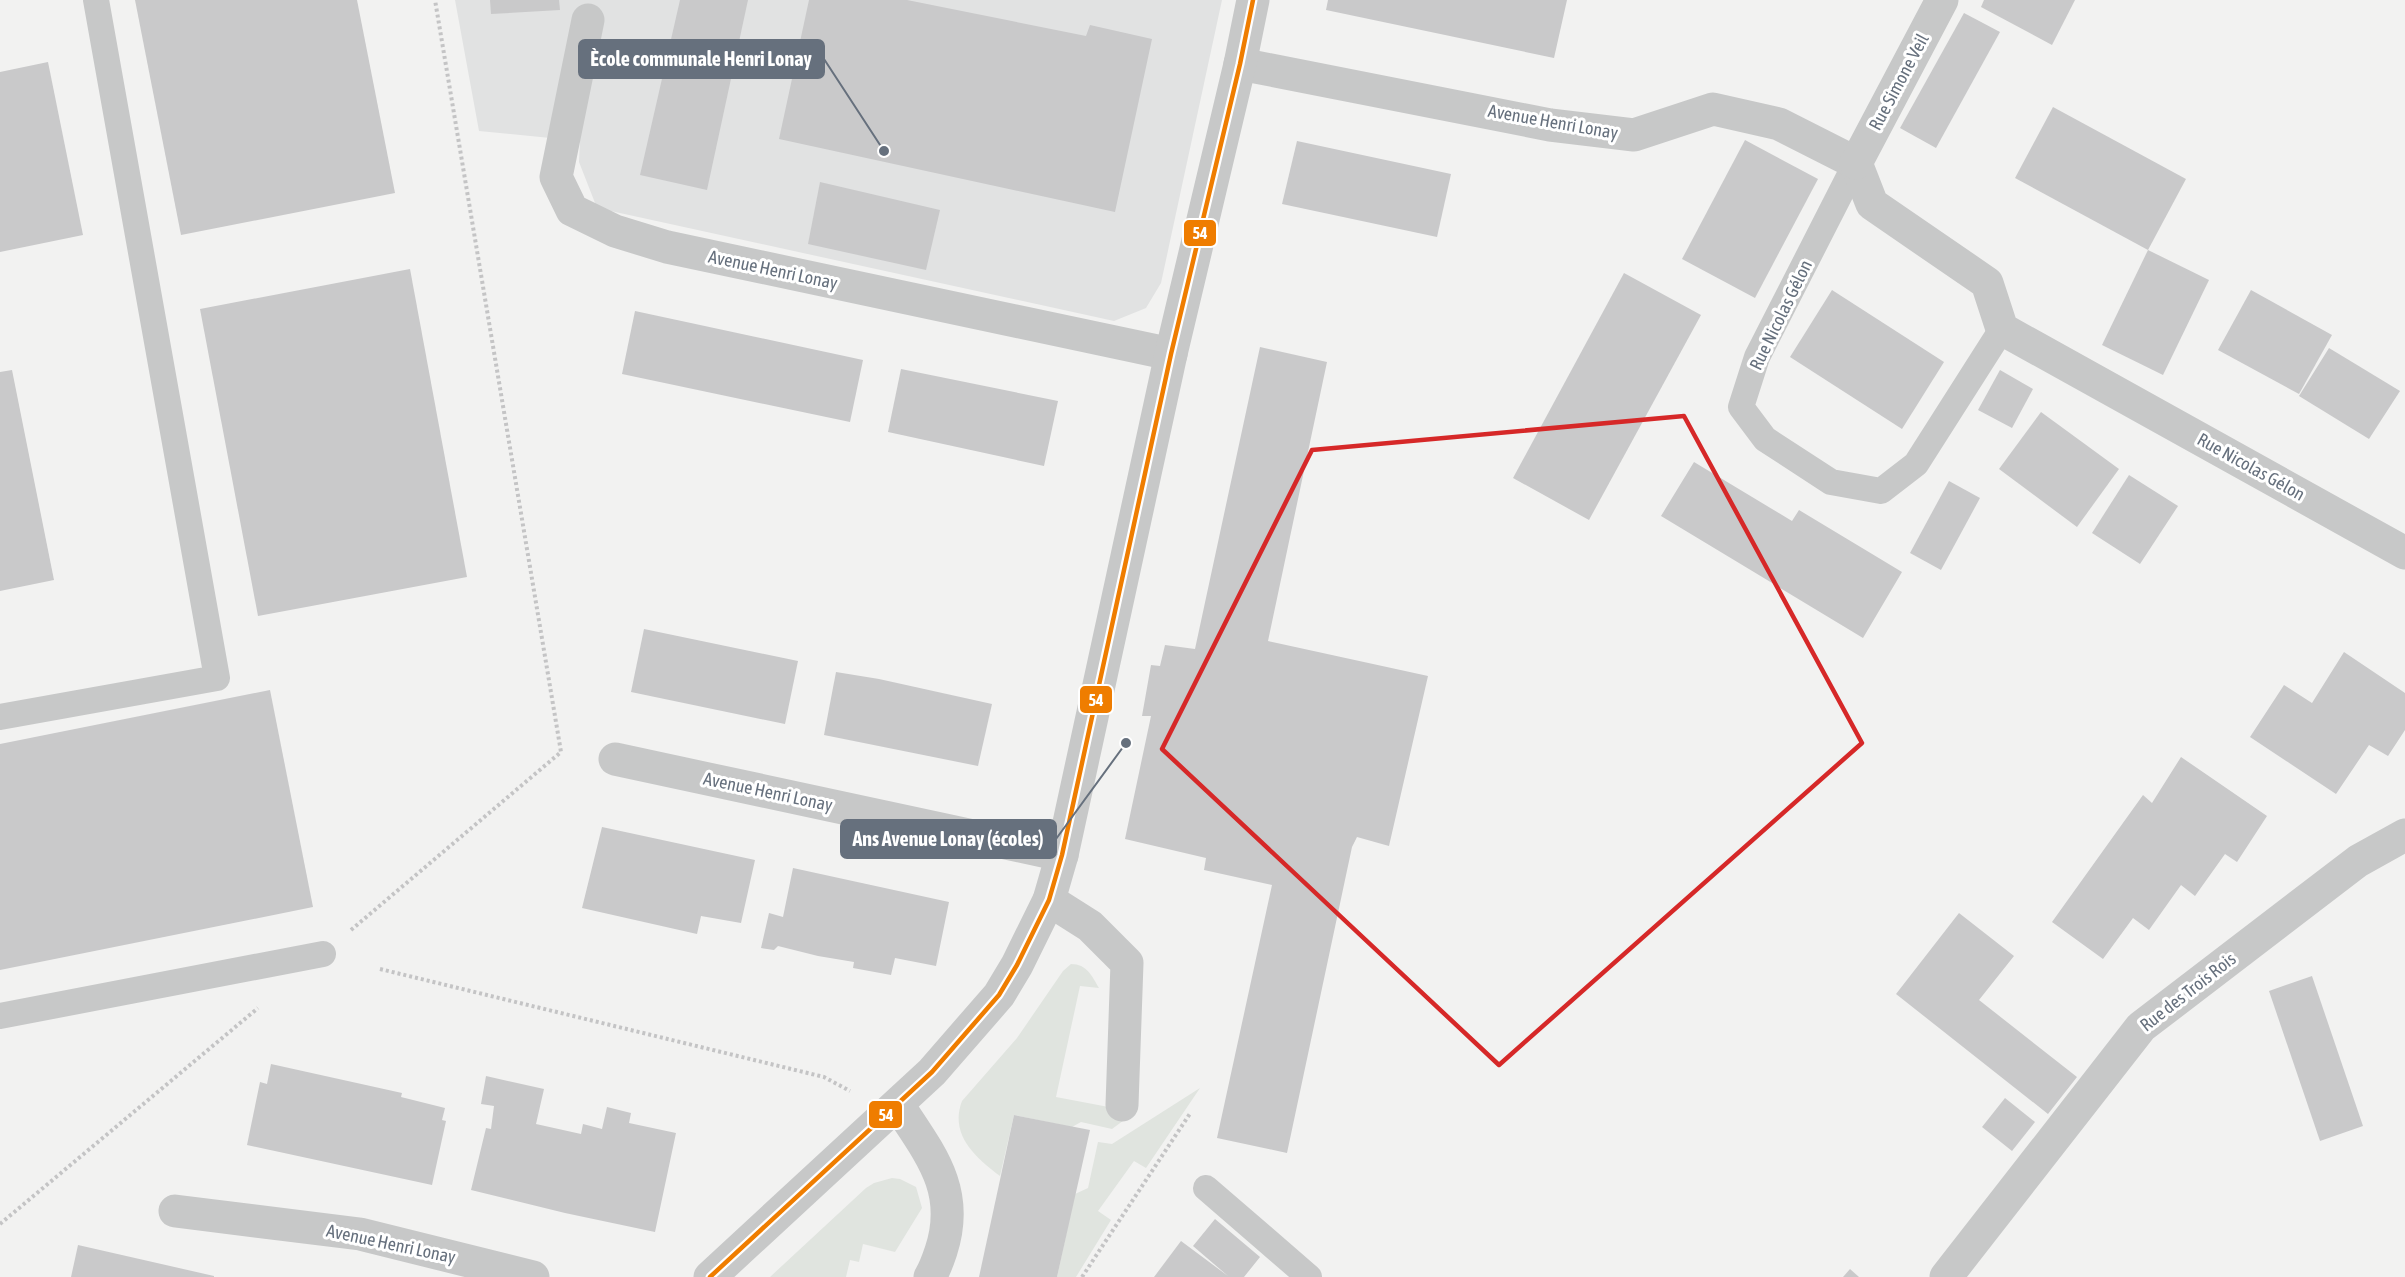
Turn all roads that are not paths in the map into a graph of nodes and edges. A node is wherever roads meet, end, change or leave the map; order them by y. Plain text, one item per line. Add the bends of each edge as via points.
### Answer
1 (96, 0) edge
2 (1252, 0) edge
3 (1942, 0) edge
4 (588, 20) dead end
5 (1240, 64) junction
6 (1856, 163) junction
7 (2002, 330) junction
8 (1171, 354) junction
9 (2405, 553) edge
10 (0, 717) edge
11 (615, 759) dead end
12 (2405, 836) edge
13 (1062, 855) junction
14 (1049, 900) junction
15 (323, 954) road end
16 (0, 1016) edge
17 (1122, 1105) dead end
18 (894, 1109) junction
19 (1206, 1188) dead end
20 (175, 1211) dead end
21 (534, 1277) edge
22 (711, 1277) edge
23 (930, 1277) edge
24 (1309, 1277) edge
25 (1946, 1277) edge

1 - 10 lane via 217,678
2 - 5 street
3 - 6 street, Rue Simone Veil
4 - 8 street, Avenue Henri Lonay via 556,177 572,210 615,231 667,247
5 - 6 street, Avenue Henri Lonay via 1550,125 1634,135 1713,109 1779,124
5 - 8 street
6 - 7 street via 1872,204 1987,283
6 - 7 lane, Rue Nicolas Gélon via 1757,357 1741,407 1766,439 1830,482 1881,491 1916,464
7 - 9 street, Rue Nicolas Gélon
8 - 13 street
11 - 13 street, Avenue Henri Lonay
12 - 25 street, Rue des Trois Rois via 2358,861 2141,1027
13 - 14 street
14 - 17 street via 1090,926 1127,963
14 - 18 street via 999,994 932,1072
15 - 16 lane
18 - 22 street
18 - 23 street via 929,1153 947,1193 948,1230
19 - 24 lane
20 - 21 street, Avenue Henri Lonay via 360,1234

